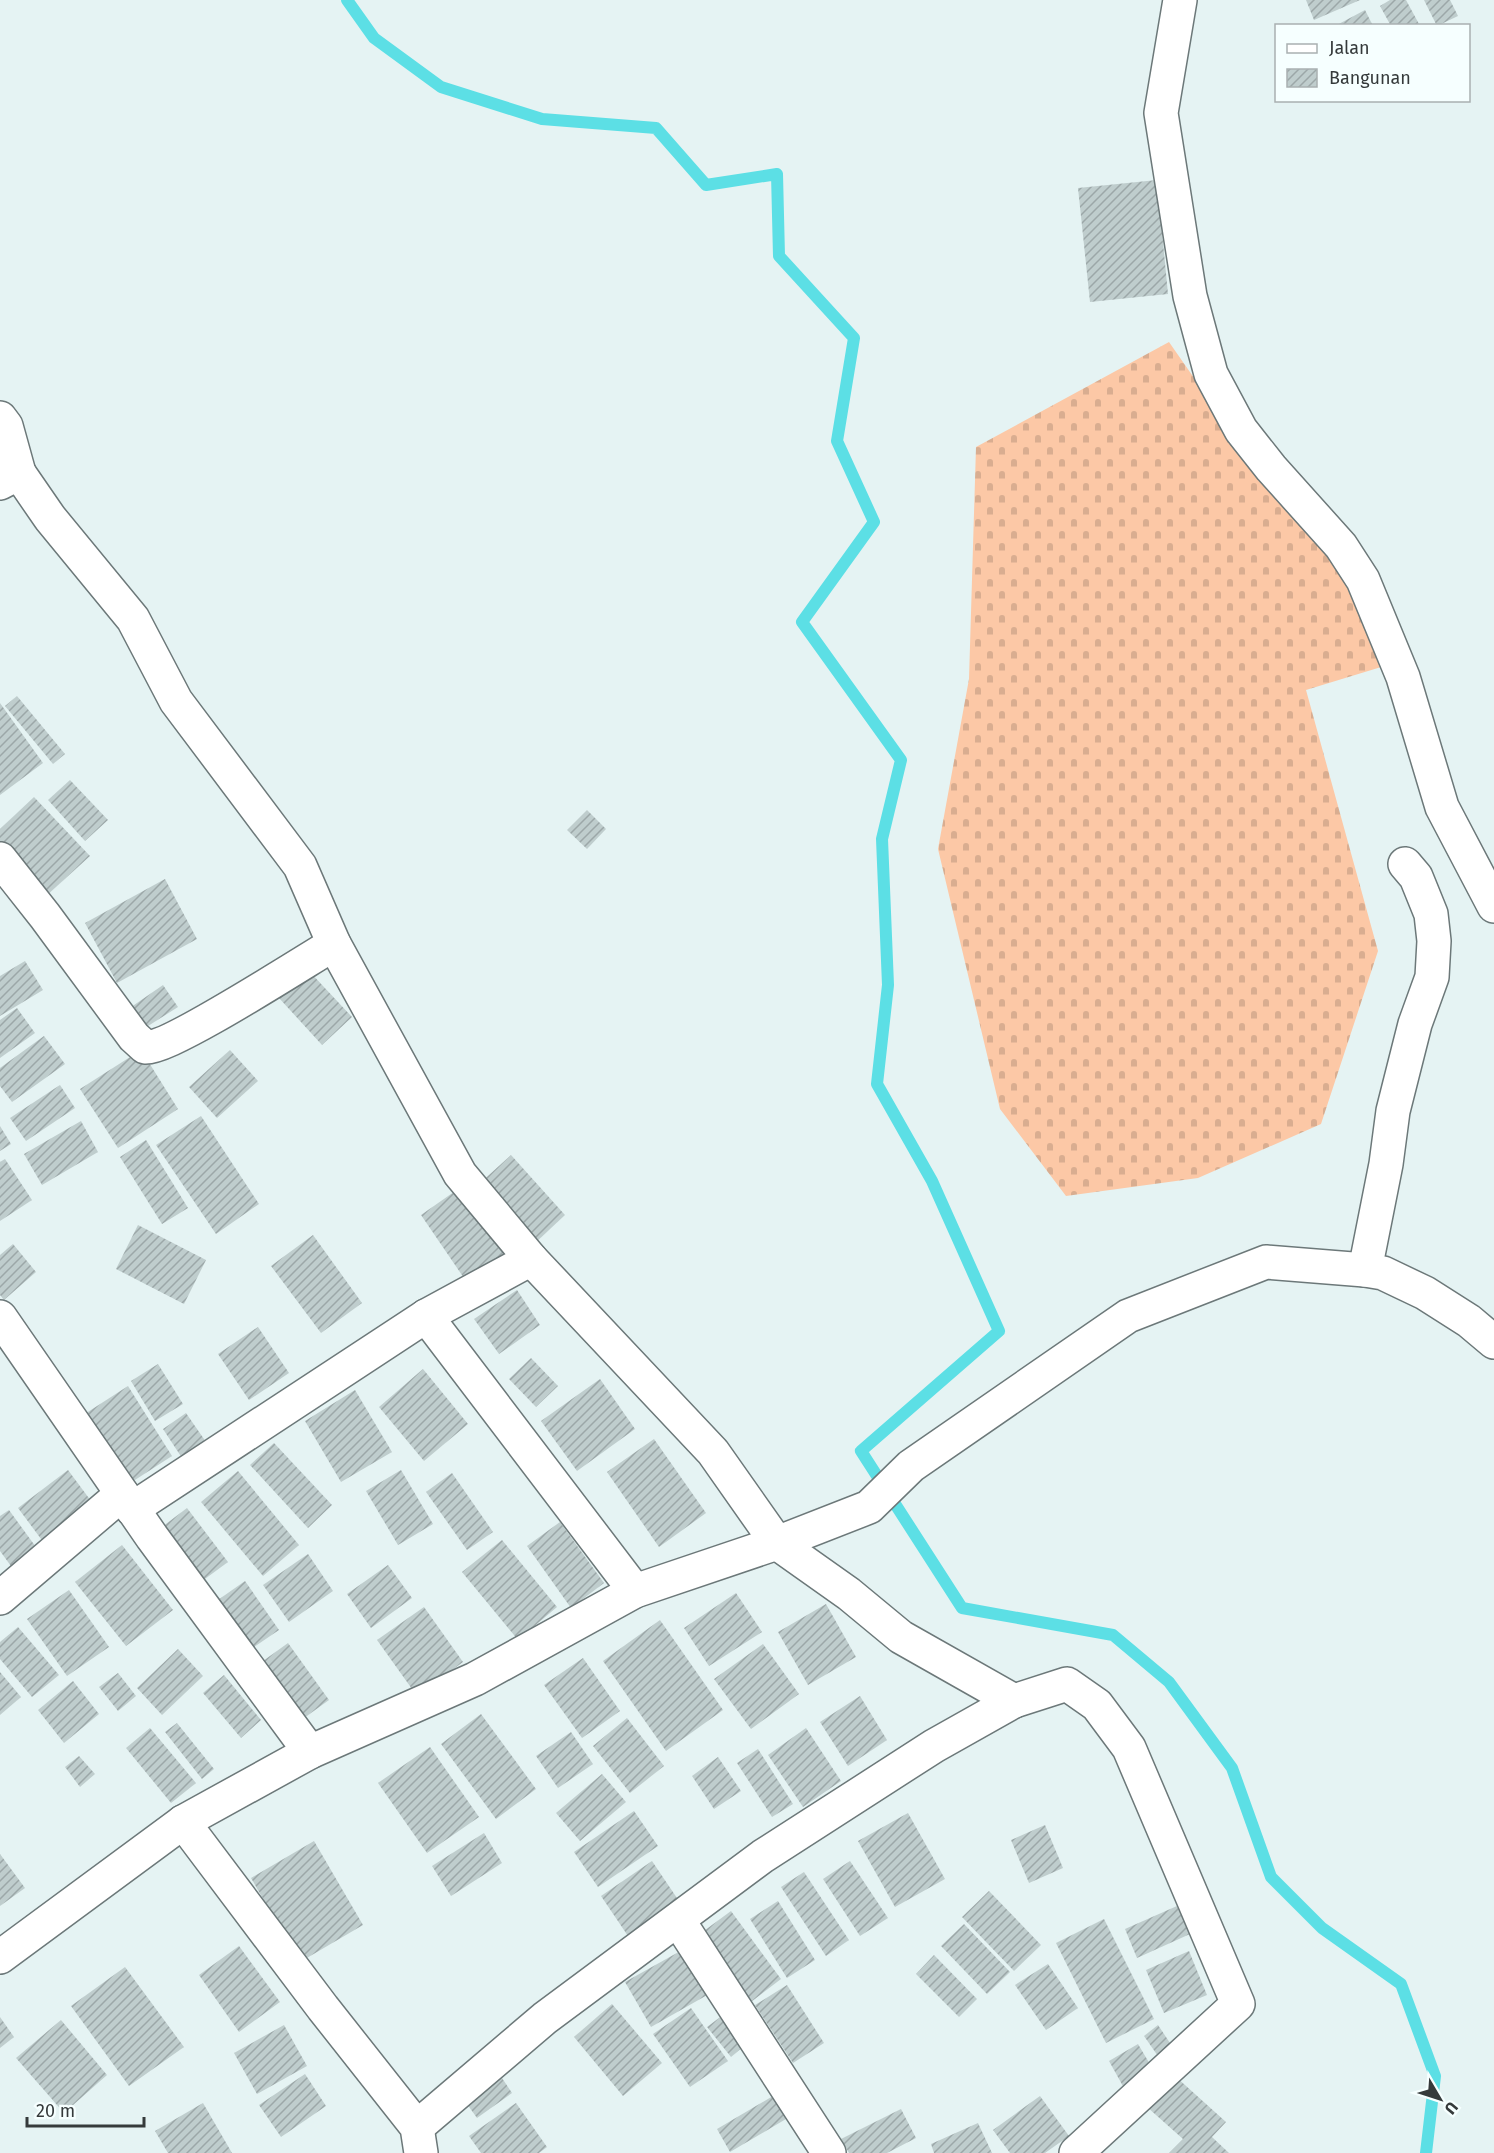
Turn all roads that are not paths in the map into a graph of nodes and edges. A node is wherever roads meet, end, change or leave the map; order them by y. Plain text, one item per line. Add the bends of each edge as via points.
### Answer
1 (1180, 0) edge
2 (0, 418) edge
3 (9, 478) edge
4 (0, 859) edge
5 (1405, 864) dead end
6 (1494, 906) edge
7 (333, 944) junction
8 (531, 1259) junction
9 (1365, 1270) junction
10 (426, 1316) junction
11 (0, 1317) edge
12 (1494, 1342) edge
13 (127, 1502) junction
14 (777, 1543) junction
15 (635, 1591) junction
16 (0, 1598) edge
17 (1014, 1701) junction
18 (310, 1752) junction
19 (183, 1822) junction
20 (678, 1920) junction
21 (0, 1957) edge
22 (419, 2140) edge
23 (829, 2153) edge
24 (1076, 2153) edge

1 - 6 street via 1161,113 1190,296 1211,374 1241,430 1341,546 1363,580 1402,677 1442,807
2 - 3 street via 6,426
3 - 7 street via 50,518 133,619 176,701 300,866
4 - 7 street via 145,1047 157,1046 201,1023
5 - 9 street via 1416,877 1431,914 1432,977 1392,1111
7 - 8 street via 460,1174
8 - 10 street
8 - 14 street via 713,1452
9 - 12 street via 1425,1293
9 - 14 street via 1266,1262 1128,1316 911,1466 869,1507
10 - 13 street
10 - 15 street
11 - 13 street
13 - 16 street
13 - 18 street
14 - 15 street
14 - 17 street via 901,1637
15 - 18 street via 475,1678
17 - 20 street via 887,1775 763,1856
17 - 24 street via 1067,1684 1097,1705 1110,1722 1129,1748 1238,2004
18 - 19 street
19 - 21 street
19 - 22 street
20 - 22 street via 545,2018
20 - 23 street

